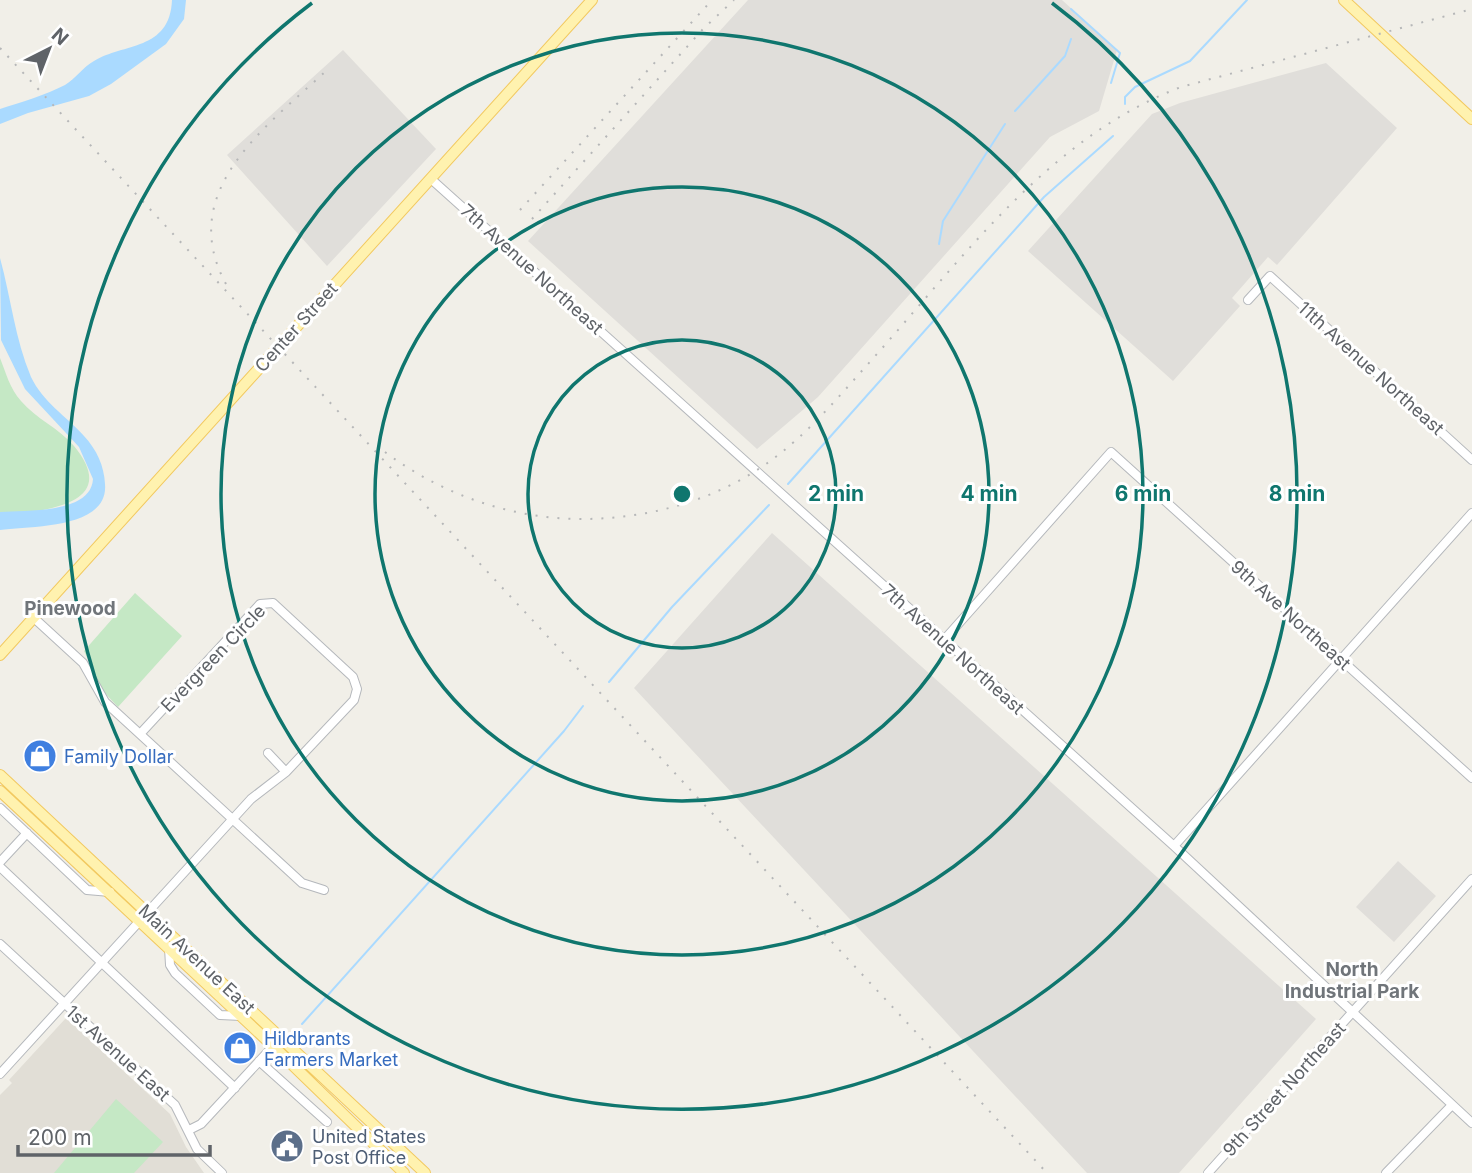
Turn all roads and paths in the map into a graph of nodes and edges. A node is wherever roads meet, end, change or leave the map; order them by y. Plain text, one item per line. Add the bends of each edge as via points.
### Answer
1 (592, 0) edge
2 (1345, 0) edge
3 (1472, 119) edge
4 (431, 179) junction
5 (1248, 300) dead end
6 (1472, 460) edge
7 (1472, 513) edge
8 (34, 618) junction
9 (944, 640) junction
10 (0, 655) edge
11 (1342, 660) junction
12 (140, 734) junction
13 (268, 753) dead end
14 (286, 772) junction
15 (0, 775) edge
16 (1472, 778) edge
17 (0, 791) edge
18 (0, 808) edge
19 (232, 819) junction
20 (27, 833) junction
21 (1174, 846) junction
22 (0, 865) edge
23 (1472, 879) edge
24 (324, 890) dead end
25 (110, 892) junction
26 (148, 912) junction
27 (140, 921) junction
28 (0, 944) edge
29 (101, 963) junction
30 (64, 1004) junction
31 (1354, 1012) junction
32 (281, 1037) junction
33 (273, 1046) junction
34 (259, 1061) junction
35 (0, 1074) edge
36 (235, 1088) junction
37 (1452, 1105) junction
38 (327, 1122) dead end
39 (1472, 1123) edge
40 (189, 1130) junction
41 (222, 1173) edge
42 (404, 1173) edge
43 (425, 1173) edge
44 (1208, 1173) edge
45 (1386, 1173) edge

1 - 4 main road, Center Street
2 - 3 main road
4 - 8 main road, Center Street
4 - 9 street, 7th Avenue Northeast
5 - 6 street, 11th Avenue Northeast via 1270,276
7 - 11 street
8 - 10 main road, Center Street
8 - 12 street via 83,663 105,702
9 - 11 street, 9th Ave Northeast via 1111,452
9 - 21 street, 7th Avenue Northeast
11 - 16 street, 9th Ave Northeast
11 - 21 street
12 - 14 street, Evergreen Circle via 266,601 353,677 356,689 354,700
12 - 19 street
13 - 14 street
14 - 19 street, Evergreen Circle
15 - 26 main road, Main Avenue East
17 - 25 main road, Main Avenue East
18 - 20 street
19 - 24 street via 302,883
19 - 26 street, Evergreen Circle
20 - 22 street
20 - 25 street via 87,890
21 - 31 street, 7th Avenue Northeast
22 - 29 street
23 - 31 street, 9th Street Northeast
25 - 27 main road, Main Avenue East
26 - 27 street, Evergreen Circle
26 - 32 main road, Main Avenue East
27 - 29 street, Evergreen Circle
27 - 33 main road, Main Avenue East
28 - 30 street, 1st Avenue East
29 - 30 street, Evergreen Circle
29 - 36 street
30 - 35 street, Evergreen Circle
30 - 40 street, 1st Avenue East via 175,1105
31 - 37 street, 7th Avenue Northeast
31 - 44 street, 9th Street Northeast
32 - 33 street
32 - 43 main road, Main Avenue East
33 - 34 street
33 - 42 main road, Main Avenue East
34 - 36 street
34 - 38 street
36 - 40 street via 201,1124
37 - 39 street, 7th Avenue Northeast
37 - 45 street
40 - 41 street, 1st Avenue East via 197,1149

